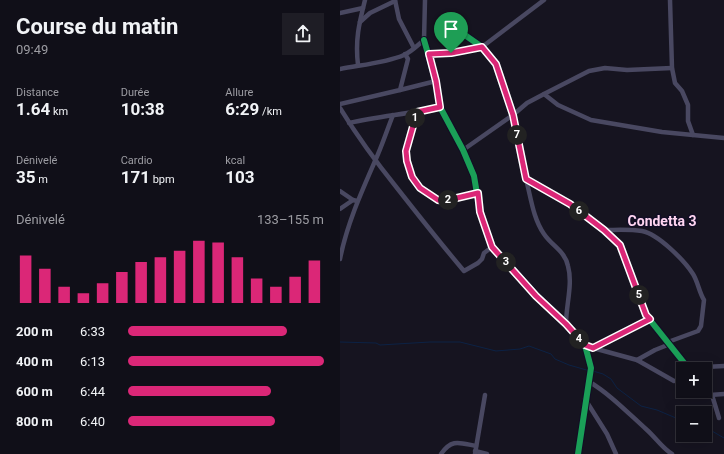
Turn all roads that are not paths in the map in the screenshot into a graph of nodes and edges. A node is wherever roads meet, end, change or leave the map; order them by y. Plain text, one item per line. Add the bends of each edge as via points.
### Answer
1 (365, 0) edge
2 (395, 0) edge
3 (425, 0) edge
4 (544, 0) edge
5 (670, 0) edge
6 (363, 8) junction
7 (340, 13) edge
8 (360, 22) junction
9 (462, 33) dead end
10 (424, 40) junction
11 (482, 47) junction
12 (414, 48) junction
13 (405, 54) junction
14 (429, 54) junction
15 (358, 66) junction
16 (672, 68) junction
17 (340, 69) edge
18 (436, 81) junction
19 (400, 90) junction
20 (544, 94) junction
21 (340, 104) edge
22 (440, 107) junction
23 (340, 108) edge
24 (417, 112) junction
25 (393, 115) junction
26 (513, 115) junction
27 (349, 123) junction
28 (693, 135) junction
29 (724, 138) edge
30 (463, 150) junction
31 (375, 161) junction
32 (526, 179) junction
33 (340, 191) edge
34 (478, 193) junction
35 (355, 200) junction
36 (340, 209) edge
37 (604, 230) junction
38 (492, 247) junction
39 (340, 259) edge
40 (650, 319) junction
41 (566, 324) junction
42 (669, 343) junction
43 (585, 345) junction
44 (593, 348) junction
45 (637, 360) junction
46 (684, 362) edge
47 (724, 366) edge
48 (712, 367) edge
49 (588, 381) junction
50 (674, 381) dead end
51 (724, 394) edge
52 (486, 395) dead end
53 (712, 395) joint
54 (585, 399) junction
55 (719, 418) dead end
56 (475, 451) edge
57 (441, 454) edge
58 (487, 454) edge
59 (578, 454) edge
60 (616, 454) edge
61 (672, 454) edge

1 - 6 street
2 - 8 street via 370,13
2 - 12 street via 399,19
3 - 10 street
4 - 11 street
5 - 16 street
6 - 7 street
6 - 8 street
8 - 15 street via 356,50
9 - 11 street
10 - 12 street
10 - 14 street
11 - 14 street
11 - 26 street via 496,64
12 - 13 street
13 - 15 street
13 - 19 street via 408,58
14 - 18 street
15 - 17 street
16 - 20 street via 605,68 589,72
16 - 28 street via 675,82 688,105 688,121
18 - 19 street
18 - 22 street
19 - 21 street
20 - 26 street via 527,103
20 - 28 street via 558,105 591,120
22 - 24 street
22 - 30 street
23 - 27 street
24 - 25 street
24 - 34 street via 406,151 412,177 420,188 444,201
25 - 27 street
25 - 31 street
26 - 30 street
26 - 32 street
27 - 31 street
28 - 29 street
30 - 34 street
31 - 35 street
31 - 38 street via 464,271 478,263 484,253
32 - 37 street via 570,204
32 - 41 street via 536,220 550,242 563,253 568,266
33 - 35 street
34 - 38 street via 480,212
35 - 36 street
35 - 39 street
37 - 40 street via 620,245 646,315
37 - 42 street via 643,231 655,237 684,260 694,276 704,300 701,326 698,331
38 - 41 street via 536,296
40 - 42 street
40 - 44 street
41 - 43 street
42 - 45 street
42 - 46 street
43 - 44 street
43 - 49 street via 590,370
44 - 45 street
45 - 50 street
47 - 48 street
49 - 54 street
49 - 61 street via 609,395
51 - 53 street
52 - 56 street
53 - 55 street
54 - 59 street
54 - 60 street
56 - 57 street via 454,442
56 - 58 street

